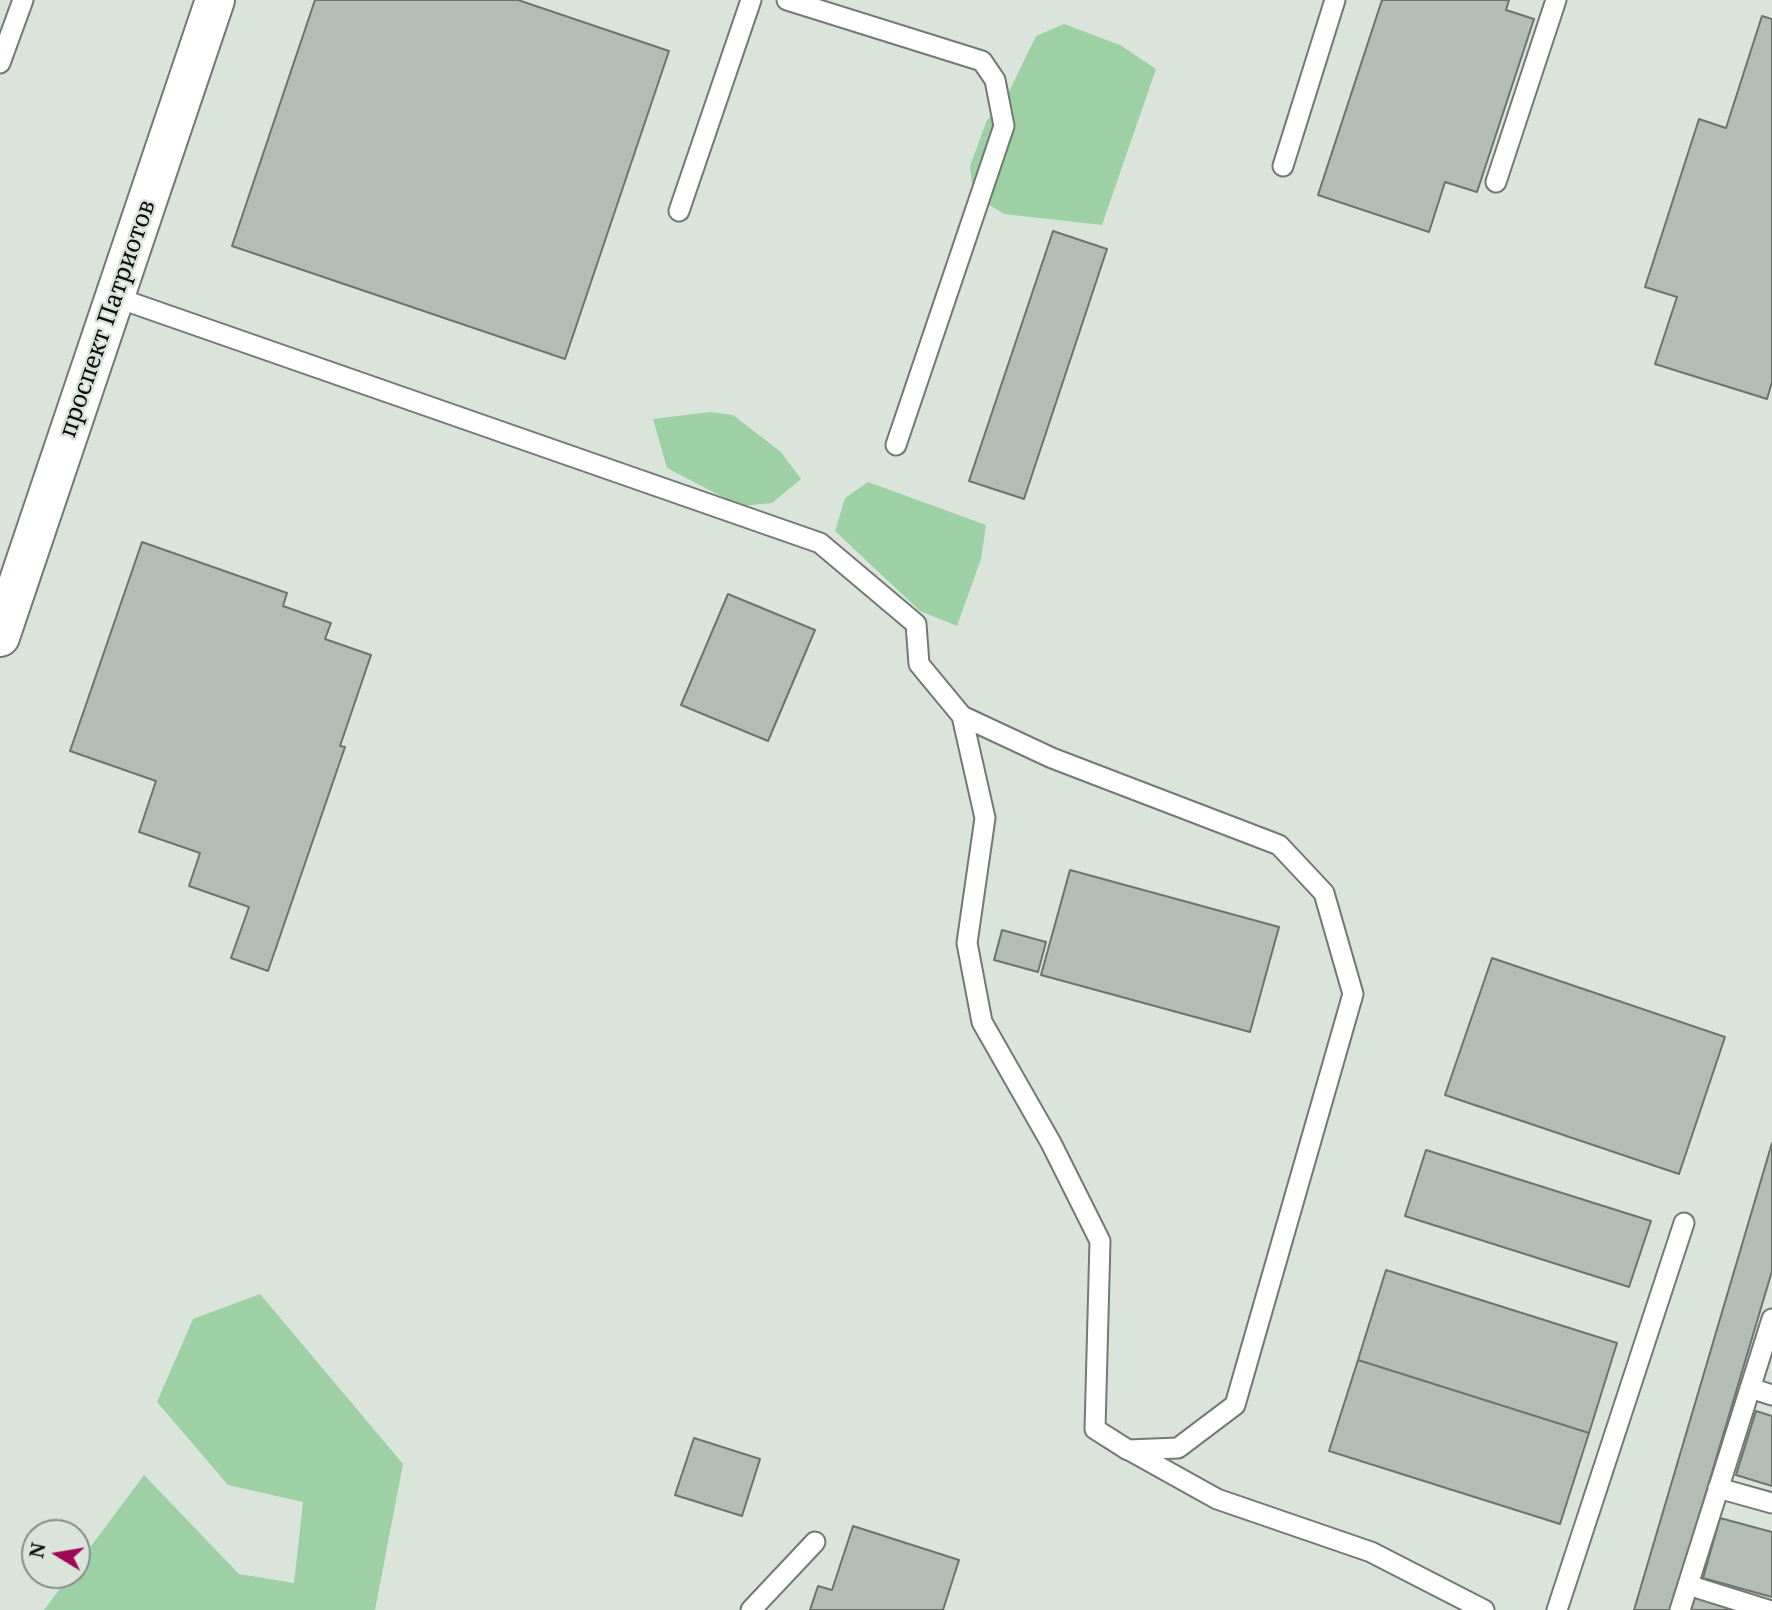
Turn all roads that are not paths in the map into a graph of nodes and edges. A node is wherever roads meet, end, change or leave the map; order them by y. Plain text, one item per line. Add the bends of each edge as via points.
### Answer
1 (23, 0) edge
2 (215, 0) edge
3 (751, 0) edge
4 (788, 0) edge
5 (1335, 0) edge
6 (1556, 0) edge
7 (0, 63) edge
8 (1283, 166) dead end
9 (1496, 182) dead end
10 (679, 211) dead end
11 (115, 298) junction
12 (896, 445) dead end
13 (0, 637) edge
14 (962, 716) junction
15 (1684, 1223) dead end
16 (1772, 1320) edge
17 (1750, 1388) junction
18 (1772, 1395) edge
19 (1128, 1450) junction
20 (1718, 1488) junction
21 (1772, 1503) edge
22 (814, 1542) dead end
23 (1688, 1585) junction
24 (751, 1610) edge
25 (1484, 1610) edge
26 (1556, 1610) edge
27 (1680, 1610) edge
28 (1768, 1610) edge

1 - 7 lane
2 - 11 street, проспект Патриотов
3 - 10 lane
4 - 12 lane via 982,61 995,80 1004,126
5 - 8 lane
6 - 9 lane
11 - 13 street, проспект Патриотов
11 - 14 lane via 820,543 916,624 919,664
14 - 19 lane via 985,818 967,943 982,1022 1100,1241 1095,1429
14 - 19 lane via 1052,758 1279,845 1324,893 1353,994 1235,1405 1178,1447
15 - 26 lane
16 - 17 lane
17 - 18 lane
17 - 20 lane
19 - 25 lane via 1217,1499 1371,1552
20 - 21 lane
20 - 23 lane
22 - 24 lane
23 - 27 lane
23 - 28 lane

